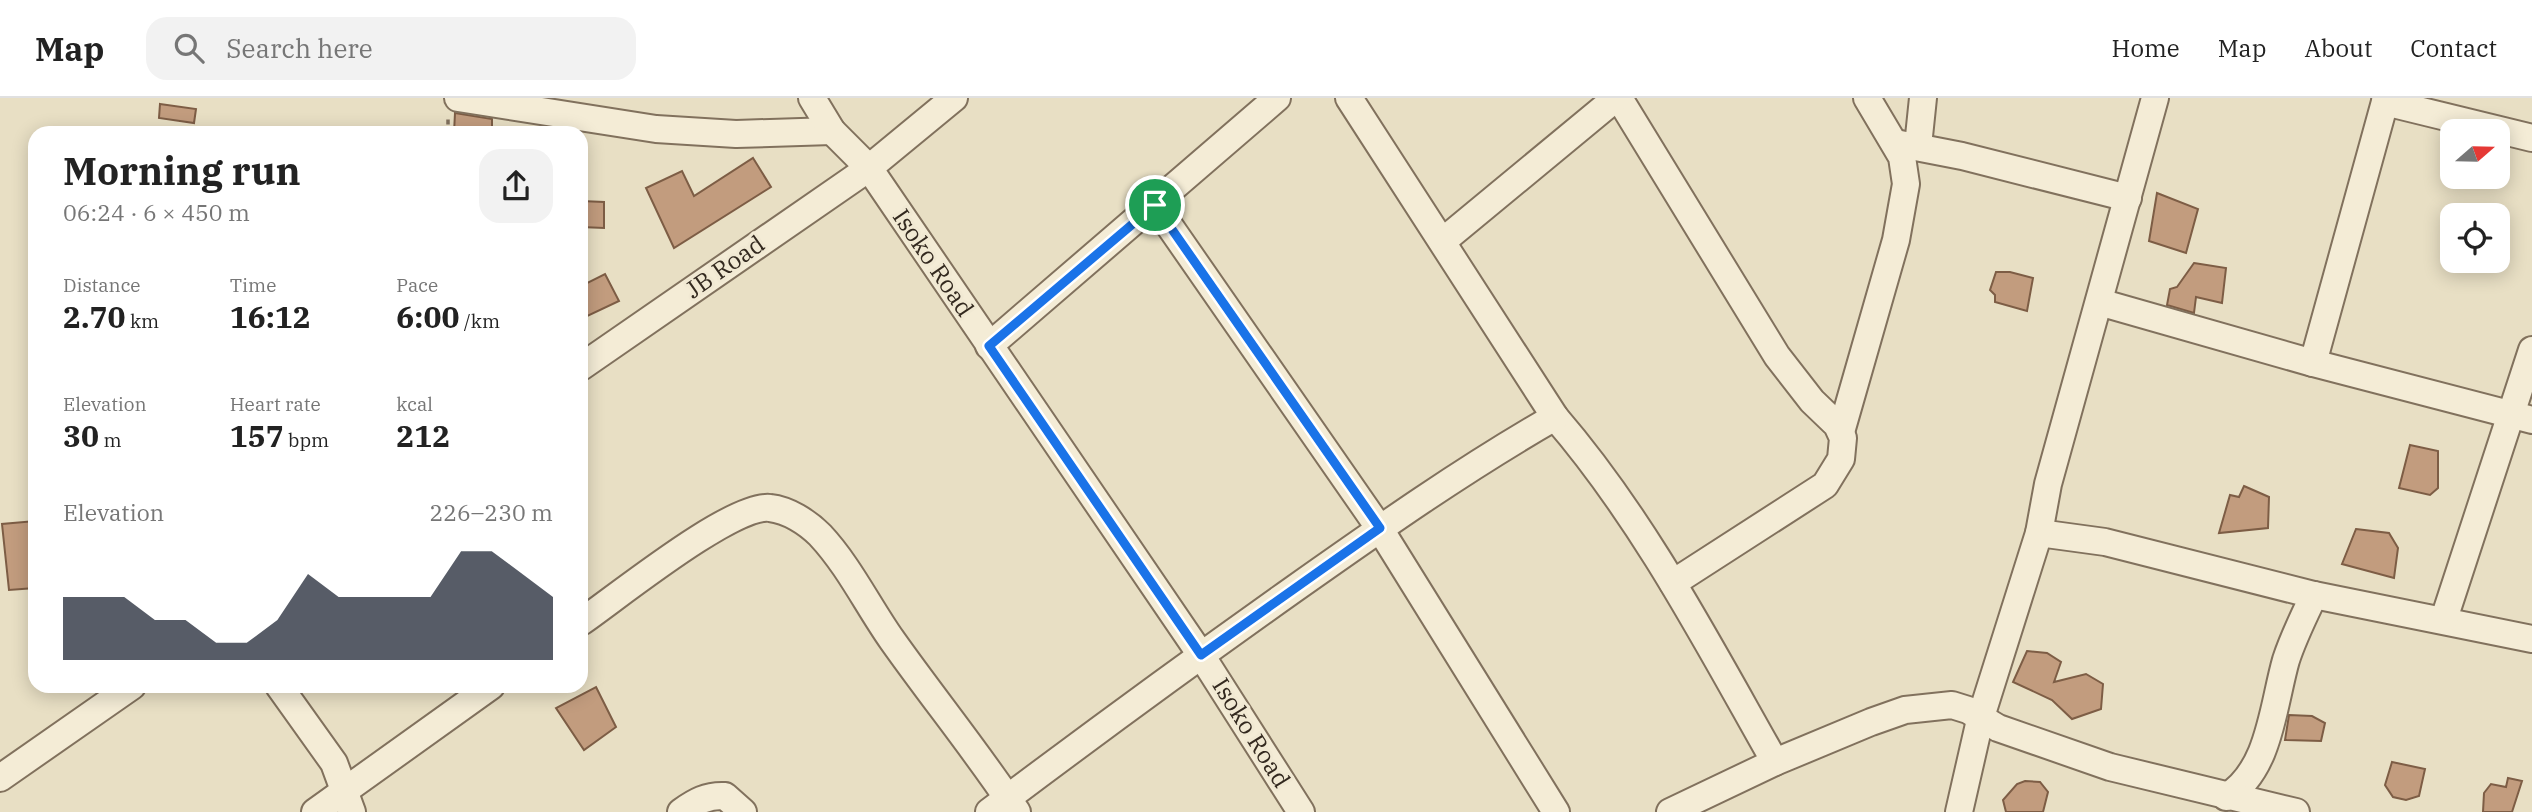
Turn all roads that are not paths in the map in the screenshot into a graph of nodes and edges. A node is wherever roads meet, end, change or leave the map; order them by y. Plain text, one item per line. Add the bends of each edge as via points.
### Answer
1 (458, 98) edge
2 (812, 98) edge
3 (954, 98) edge
4 (1277, 98) edge
5 (1349, 98) edge
6 (1617, 98) edge
7 (1867, 98) edge
8 (1923, 98) edge
9 (2155, 98) edge
10 (2385, 100) edge
11 (832, 131) junction
12 (2532, 138) edge
13 (1906, 145) junction
14 (869, 168) junction
15 (2128, 198) junction
16 (1155, 205) junction
17 (1443, 241) junction
18 (2099, 302) junction
19 (989, 346) junction
20 (2532, 350) edge
21 (588, 362) edge
22 (2313, 363) junction
23 (1555, 417) junction
24 (2522, 417) edge
25 (1841, 432) junction
26 (1380, 528) junction
27 (2039, 533) junction
28 (1672, 583) junction
29 (2314, 595) junction
30 (588, 617) edge
31 (2444, 619) junction
32 (2532, 639) edge
33 (1201, 655) junction
34 (122, 693) edge
35 (284, 693) edge
36 (482, 693) edge
37 (1980, 720) junction
38 (1775, 762) junction
39 (0, 778) edge
40 (2226, 797) junction
41 (2188, 800) edge
42 (349, 801) edge
43 (1005, 807) edge
44 (315, 812) edge
45 (681, 812) edge
46 (743, 812) edge
47 (1301, 812) edge
48 (1556, 812) edge
49 (1670, 812) edge
50 (1959, 812) edge
51 (2296, 812) edge

1 - 11 street via 656,129 736,134
2 - 11 street, Isoko Road
3 - 14 street, JB Road
4 - 16 street
5 - 17 street
6 - 17 street
6 - 25 street via 1777,356
7 - 13 street
8 - 13 street
9 - 15 street
10 - 12 street
10 - 22 street
11 - 14 street, Isoko Road
13 - 15 street
13 - 25 street via 1902,157 1906,184 1895,240
14 - 19 street, Isoko Road
14 - 21 street, JB Road
15 - 18 street
16 - 19 street
16 - 26 street
17 - 23 street
18 - 22 street
18 - 27 street via 2048,484
19 - 33 street, Isoko Road
20 - 24 street
22 - 24 street
23 - 26 street via 1472,465
23 - 28 street via 1583,450
24 - 31 street
25 - 28 street via 1841,458 1825,485
26 - 33 street
26 - 48 street
27 - 29 street via 2182,559
27 - 37 street
28 - 38 street
29 - 31 street
29 - 40 street via 2290,647 2270,725 2250,778
30 - 43 street via 748,510 769,508 798,517 842,563
31 - 32 street
33 - 43 street
33 - 47 street, Isoko Road
34 - 39 street
35 - 42 street via 322,743
36 - 42 street
37 - 38 street via 1960,706 1905,710
37 - 41 street
37 - 50 street
38 - 49 street
40 - 41 street
40 - 51 street
42 - 44 street
45 - 46 street via 715,795 725,796

